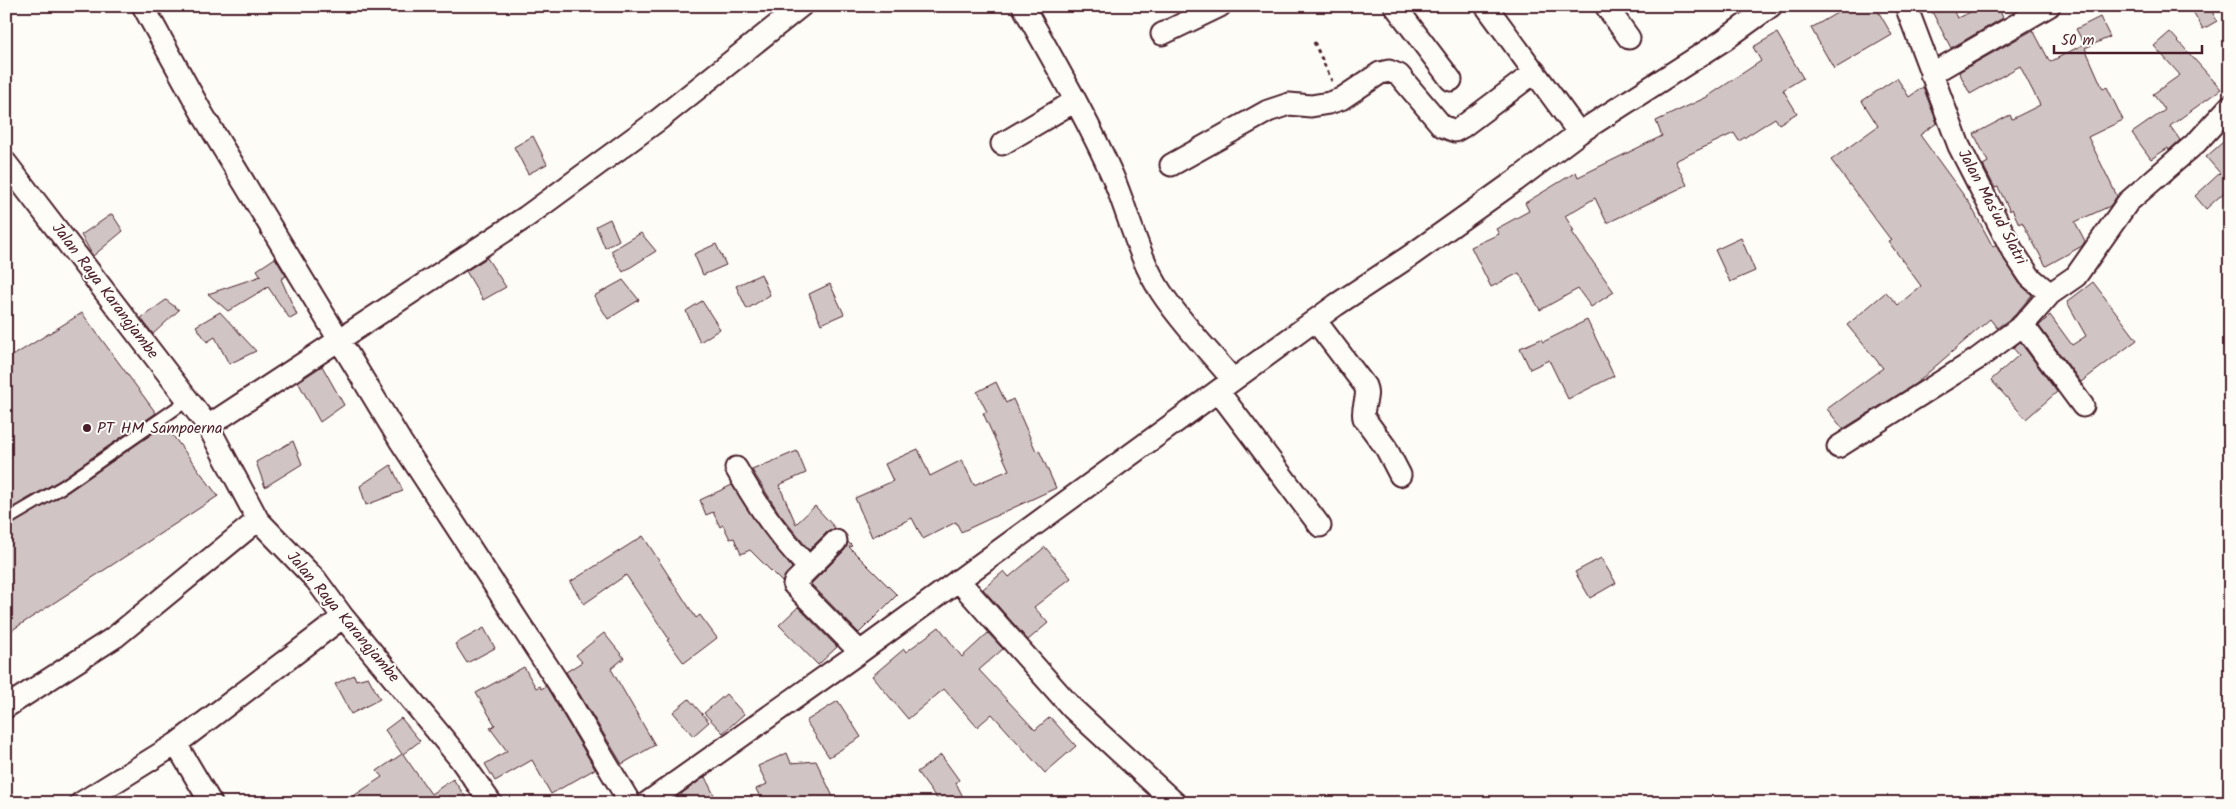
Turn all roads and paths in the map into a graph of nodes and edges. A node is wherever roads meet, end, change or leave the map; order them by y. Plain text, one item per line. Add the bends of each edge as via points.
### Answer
1 (143, 6) edge
2 (801, 6) edge
3 (1023, 6) edge
4 (1220, 6) edge
5 (1395, 6) edge
6 (1486, 6) edge
7 (1606, 6) edge
8 (1772, 6) edge
9 (1906, 6) edge
10 (2049, 6) edge
11 (1162, 34) dead end
12 (1629, 38) dead end
13 (1314, 42) dead end
14 (1535, 72) junction
15 (1932, 74) junction
16 (1451, 80) dead end
17 (1341, 99) junction
18 (1075, 102) junction
19 (2230, 106) edge
20 (1579, 133) junction
21 (1002, 144) dead end
22 (6, 163) edge
23 (1171, 165) dead end
24 (2050, 294) junction
25 (1315, 320) junction
26 (2023, 326) junction
27 (339, 339) junction
28 (1226, 385) junction
29 (188, 400) junction
30 (2084, 406) dead end
31 (208, 426) junction
32 (1838, 447) dead end
33 (736, 468) dead end
34 (1400, 475) dead end
35 (6, 520) edge
36 (258, 520) junction
37 (1320, 526) dead end
38 (836, 541) dead end
39 (809, 568) junction
40 (958, 580) junction
41 (343, 617) junction
42 (860, 652) junction
43 (6, 707) edge
44 (176, 744) junction
45 (81, 803) edge
46 (211, 803) edge
47 (490, 803) edge
48 (630, 803) edge
49 (647, 803) edge
50 (1175, 803) edge

1 - 27 street via 203,115
2 - 27 street via 657,120 526,217
3 - 18 street
4 - 11 street
5 - 16 street
6 - 14 street
7 - 12 street
8 - 20 street
9 - 15 street, Jalan Mas'ud Slatri
10 - 15 street
13 - 17 path
14 - 17 street via 1455,131 1442,126 1406,81 1389,71 1380,73
14 - 20 street
15 - 24 street, Jalan Mas'ud Slatri via 1960,146 2012,250 2030,277
17 - 23 street via 1311,106 1289,104 1268,111
18 - 21 street
18 - 28 street via 1110,170 1146,266
19 - 24 street via 2197,142 2128,202 2076,276
20 - 25 street via 1516,181
22 - 29 street, Jalan Raya Karangjambe
24 - 26 street
25 - 28 street
25 - 34 street via 1365,386 1364,418 1386,448
26 - 30 street
26 - 32 street
27 - 31 street
27 - 48 street via 401,442 559,684
28 - 37 street
28 - 40 street
29 - 31 street, Jalan Raya Karangjambe
29 - 35 lane via 64,486
31 - 36 street, Jalan Raya Karangjambe
33 - 39 street via 781,539
36 - 41 street, Jalan Raya Karangjambe via 316,580
36 - 43 street via 115,637
38 - 39 street
39 - 42 street via 794,585
40 - 42 street
40 - 50 street via 1072,708
41 - 44 street
41 - 47 street, Jalan Raya Karangjambe via 460,759
42 - 49 street
44 - 45 street
44 - 46 street

